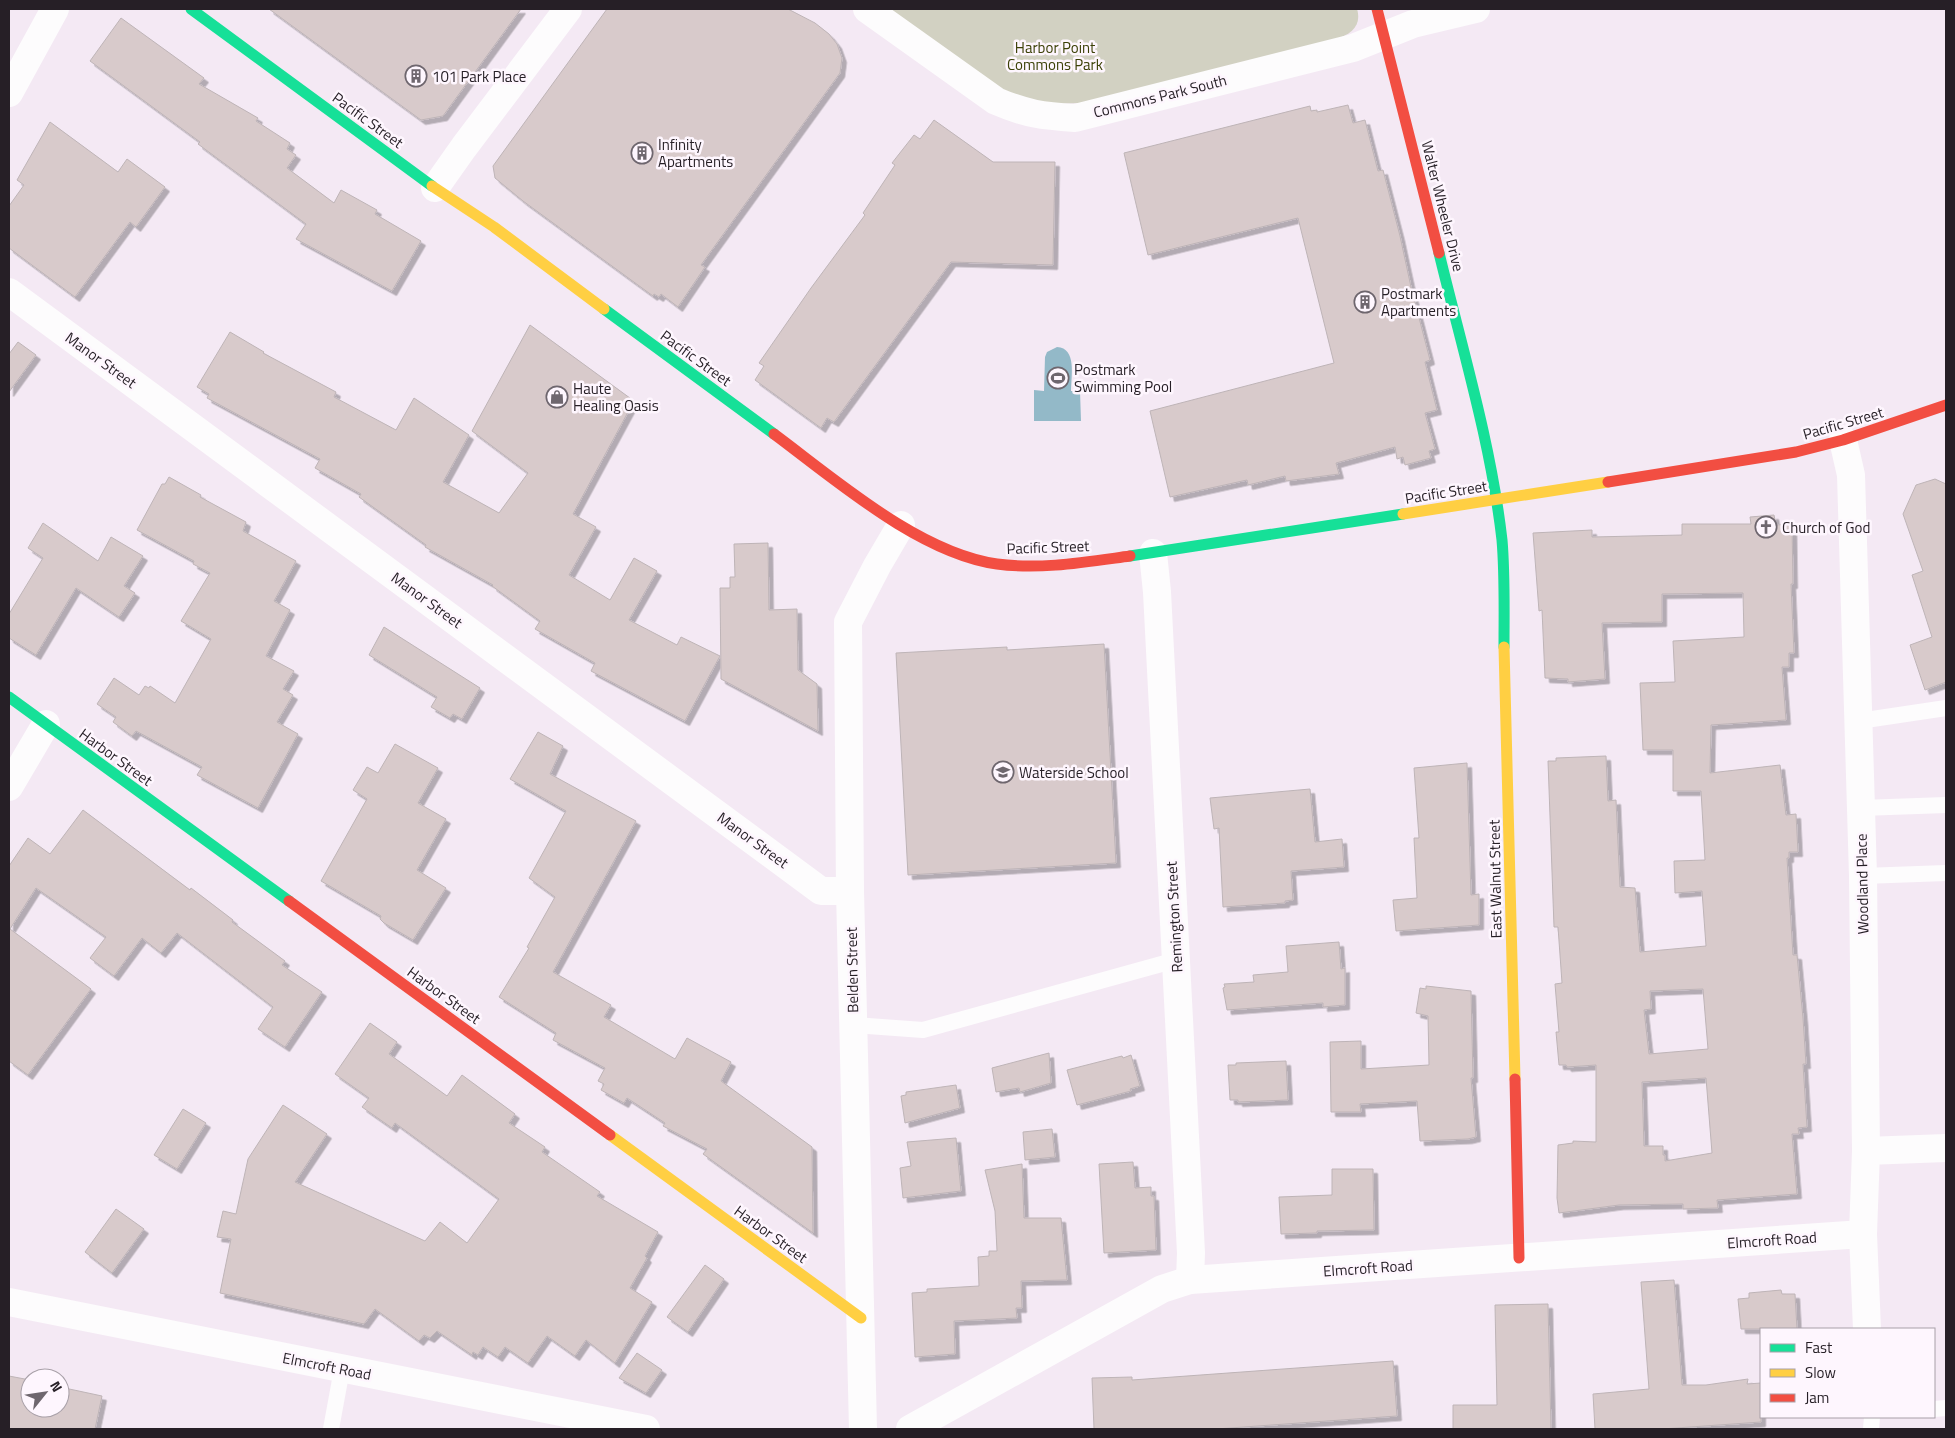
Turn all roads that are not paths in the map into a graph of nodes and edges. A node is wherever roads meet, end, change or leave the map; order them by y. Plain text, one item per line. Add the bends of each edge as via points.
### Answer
1 (55, 9) edge
2 (191, 9) edge
3 (568, 9) edge
4 (867, 9) edge
5 (1377, 9) edge
6 (1476, 9) edge
7 (1384, 36) junction
8 (9, 93) edge
9 (435, 188) junction
10 (9, 292) edge
11 (1946, 405) edge
12 (1843, 440) junction
13 (1497, 499) junction
14 (901, 525) junction
15 (1153, 553) junction
16 (9, 697) edge
17 (1946, 708) edge
18 (1859, 722) junction
19 (46, 724) junction
20 (9, 787) edge
21 (1946, 805) edge
22 (1861, 808) junction
23 (1946, 873) edge
24 (1863, 876) junction
25 (850, 891) junction
26 (1176, 960) junction
27 (854, 1025) junction
28 (1946, 1148) edge
29 (1866, 1151) junction
30 (1863, 1234) junction
31 (1519, 1258) junction
32 (1190, 1280) junction
33 (9, 1302) edge
34 (861, 1318) junction
35 (1867, 1328) edge
36 (342, 1369) junction
37 (331, 1429) edge
38 (646, 1429) edge
39 (863, 1429) edge
40 (910, 1429) edge

1 - 8 street
2 - 9 street, Pacific Street
3 - 9 street
4 - 7 street, Commons Park South via 996,101 1018,111 1041,116 1076,118 1353,48
5 - 7 street, Walter Wheeler Drive
6 - 7 street, Commons Park South via 1413,24
7 - 13 street, Walter Wheeler Drive
9 - 14 street, Pacific Street via 494,227
10 - 25 street, Manor Street via 821,891
11 - 12 street, Pacific Street
12 - 13 street, Pacific Street via 1796,452
12 - 18 street, Woodland Place via 1851,475
13 - 15 street, Pacific Street
13 - 31 street, East Walnut Street via 1502,542
14 - 15 street, Pacific Street via 934,544 996,564 1051,565
14 - 25 street, Belden Street via 848,622
15 - 26 street, Remington Street
16 - 19 street, Harbor Street
17 - 18 lane
18 - 22 street, Woodland Place
19 - 20 street
19 - 34 street, Harbor Street
21 - 22 lane
22 - 24 street, Woodland Place
23 - 24 lane
24 - 29 street, Woodland Place
25 - 27 street, Belden Street
26 - 27 lane via 923,1030
26 - 32 street, Remington Street
27 - 34 street, Belden Street
28 - 29 street
29 - 30 street, Woodland Place
30 - 31 street, Elmcroft Road
30 - 35 street, Woodland Place
31 - 32 street, Elmcroft Road
32 - 40 street, Elmcroft Road via 1162,1289
33 - 36 street, Elmcroft Road
34 - 39 street, Belden Street
36 - 37 lane
36 - 38 street, Elmcroft Road

